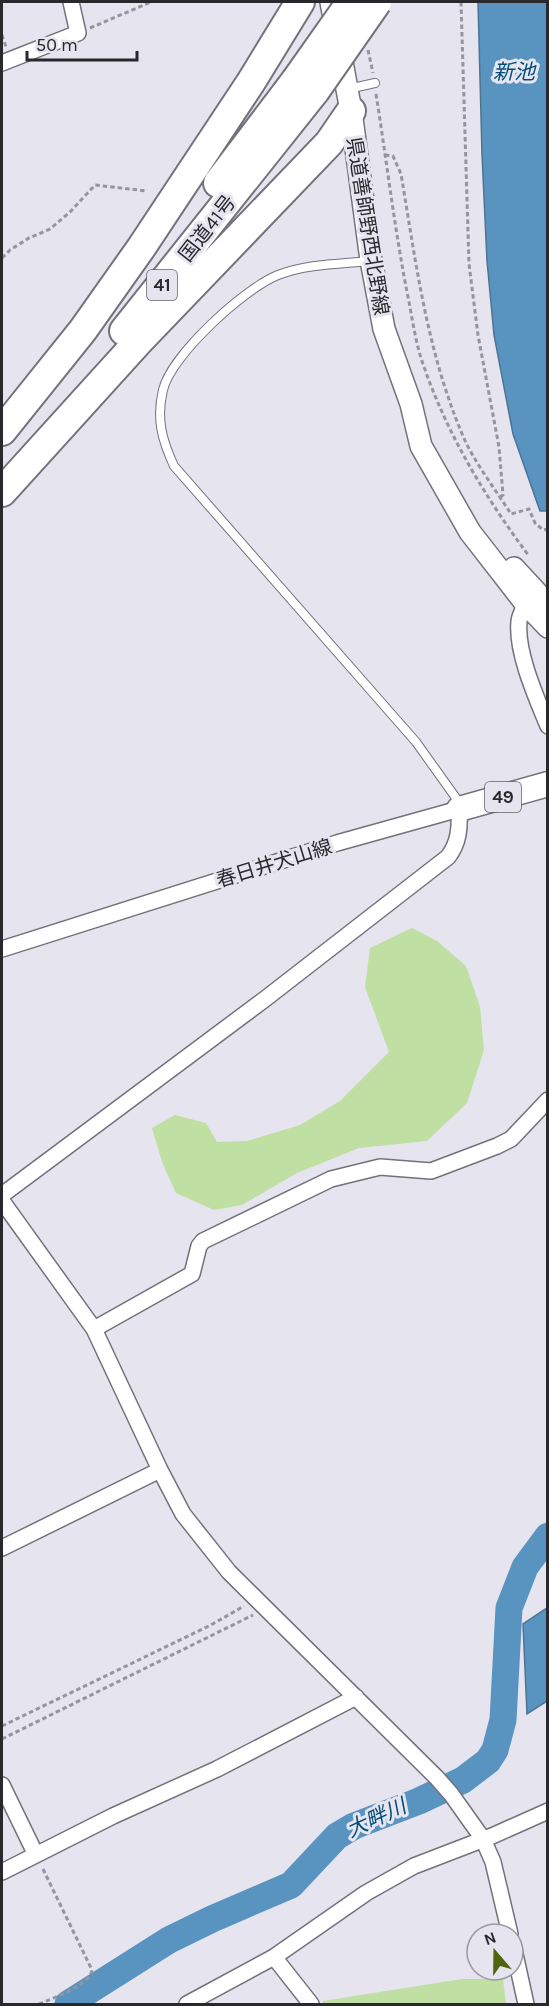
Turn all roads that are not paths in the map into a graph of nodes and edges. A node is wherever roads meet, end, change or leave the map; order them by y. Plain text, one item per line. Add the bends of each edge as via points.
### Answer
1 (71, 2) edge
2 (300, 2) edge
3 (331, 2) edge
4 (351, 2) edge
5 (377, 2) edge
6 (2, 63) edge
7 (375, 83) road end
8 (305, 86) junction
9 (349, 100) junction
10 (371, 260) junction
11 (2, 431) edge
12 (2, 443) edge
13 (421, 446) junction
14 (2, 472) edge
15 (2, 492) edge
16 (526, 604) junction
17 (548, 605) edge
18 (548, 627) edge
19 (548, 726) edge
20 (548, 784) edge
21 (459, 809) junction
22 (2, 949) edge
23 (548, 1100) edge
24 (2, 1195) edge
25 (2, 1201) edge
26 (94, 1329) junction
27 (160, 1470) junction
28 (2, 1548) edge
29 (356, 1697) junction
30 (2, 1785) edge
31 (548, 1811) edge
32 (483, 1839) junction
33 (36, 1855) junction
34 (2, 1872) edge
35 (507, 1922) edge
36 (274, 1957) junction
37 (521, 1982) edge
38 (187, 2004) edge
39 (311, 2004) edge
40 (526, 2004) edge

1 - 6 street via 78,33
2 - 11 highway via 141,248 83,330
3 - 9 main road, 県道善師野西北野線
4 - 8 highway, 国道41号 / 41, bridge
5 - 8 highway, 国道41号 / 41, bridge
7 - 9 lane
8 - 12 highway, 国道41号 / 41
8 - 14 highway, 国道41号 / 41 via 153,297
9 - 10 main road, 県道善師野西北野線
9 - 15 highway via 329,143 138,342
10 - 13 main road, 県道善師野西北野線 via 384,329 411,404
10 - 21 lane via 306,267 249,291 222,313 177,362 163,389 160,430 174,466 416,742 456,798
13 - 16 main road, 県道善師野西北野線 via 470,532
13 - 17 main road, 県道善師野西北野線 via 493,544
16 - 18 main road, 県道善師野西北野線
16 - 19 street via 519,619 519,641
20 - 21 main road, 春日井犬山線 / 49
21 - 22 street, 春日井犬山線 / 49 via 337,843
21 - 24 street via 458,834 447,857
23 - 26 street via 511,1139 497,1146 431,1171 380,1167 331,1179 203,1241 192,1274
25 - 26 street
26 - 27 street
27 - 28 street
27 - 29 street via 183,1514 229,1572
29 - 32 street via 437,1778
29 - 33 street via 217,1769
30 - 33 street
31 - 32 street
32 - 35 street via 493,1862
32 - 36 street via 414,1866 366,1893
33 - 34 street
36 - 38 street
36 - 39 street
37 - 40 street

